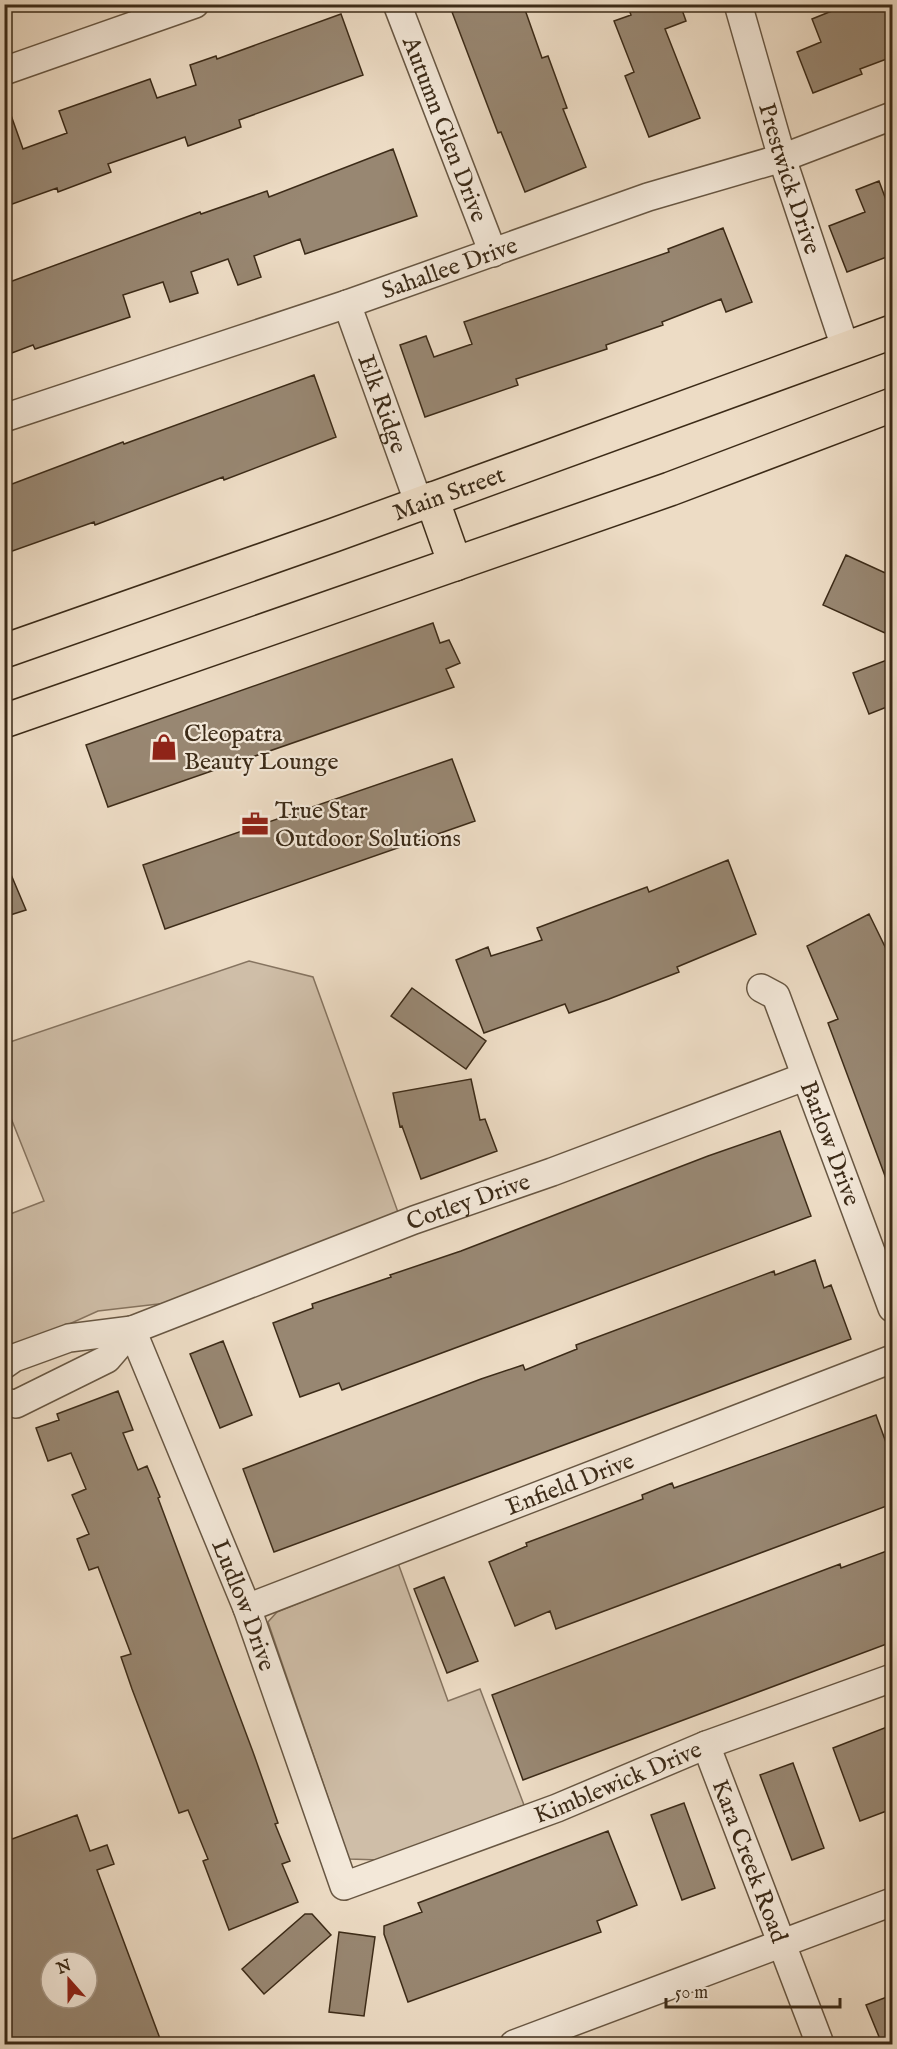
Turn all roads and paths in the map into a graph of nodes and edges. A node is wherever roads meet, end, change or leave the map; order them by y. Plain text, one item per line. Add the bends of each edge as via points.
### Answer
1 (195, 4) edge
2 (397, 4) edge
3 (738, 4) edge
4 (4, 71) edge
5 (892, 116) edge
6 (782, 158) junction
7 (493, 253) junction
8 (347, 304) junction
9 (892, 332) edge
10 (846, 350) junction
11 (892, 405) edge
12 (4, 418) edge
13 (425, 502) junction
14 (455, 564) junction
15 (4, 651) edge
16 (4, 721) edge
17 (761, 988) dead end
18 (804, 1077) junction
19 (892, 1308) edge
20 (132, 1330) junction
21 (892, 1359) edge
22 (4, 1365) edge
23 (4, 1402) edge
24 (247, 1608) junction
25 (892, 1678) edge
26 (706, 1745) junction
27 (344, 1886) joint
28 (892, 1902) edge
29 (783, 1943) junction
30 (514, 2044) edge
31 (820, 2044) edge

1 - 4 street
2 - 7 street, Autumn Glen Drive
3 - 6 street, Prestwick Drive
5 - 6 street, Sahallee Drive
6 - 7 street, Sahallee Drive via 648,197
6 - 10 street, Prestwick Drive
7 - 8 street, Sahallee Drive
8 - 12 street, Sahallee Drive
8 - 13 street, Elk Ridge
9 - 10 main road, Main Street
10 - 13 main road, Main Street
11 - 14 main road via 670,489
13 - 14 main road
13 - 15 main road, Main Street
14 - 16 main road
17 - 18 street, Barlow Drive via 776,996
18 - 19 street, Barlow Drive
18 - 20 street, Cotley Drive via 414,1220
20 - 22 street, Cotley Drive via 69,1338
20 - 23 street, Cotley Drive via 107,1359 16,1404
20 - 24 street, Ludlow Drive
21 - 24 street, Enfield Drive
24 - 27 street, Ludlow Drive
25 - 26 street, Kimblewick Drive
26 - 27 street, Kimblewick Drive via 558,1808
26 - 29 street, Kara Creek Road
28 - 29 street
29 - 30 street
29 - 31 street, Kara Creek Road

